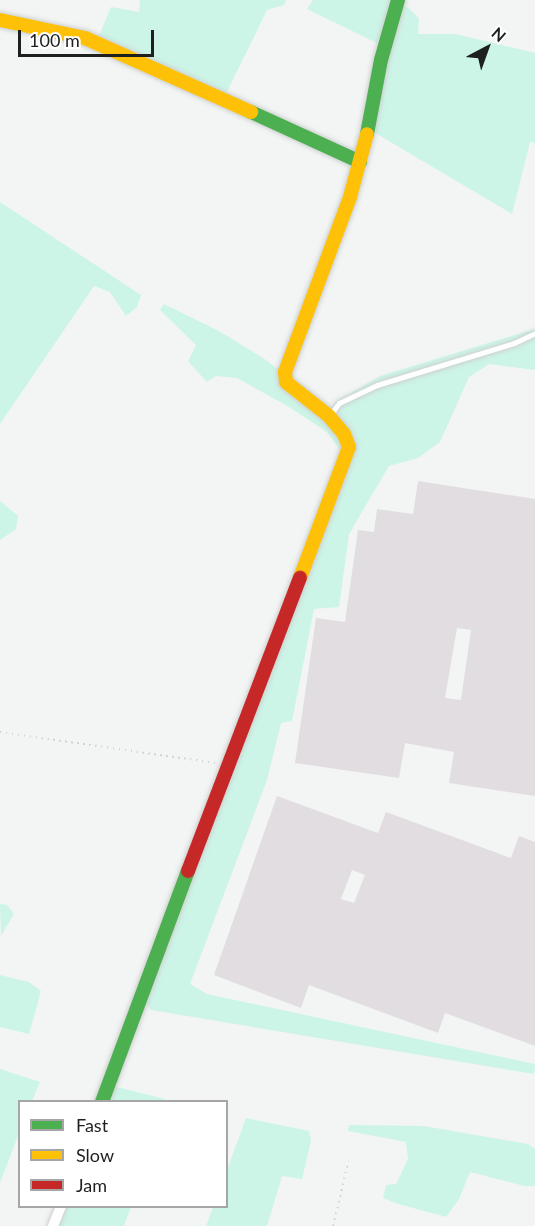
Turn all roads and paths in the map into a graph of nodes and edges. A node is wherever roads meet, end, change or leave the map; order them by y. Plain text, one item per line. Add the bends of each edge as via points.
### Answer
1 (398, 0) edge
2 (0, 20) edge
3 (360, 162) junction
4 (535, 333) edge
5 (329, 416) junction
6 (0, 732) edge
7 (229, 765) junction
8 (102, 1100) edge
9 (348, 1162) dead end
10 (60, 1208) edge
11 (53, 1226) edge
12 (333, 1226) edge

1 - 3 street
2 - 3 street via 109,47
3 - 5 street via 285,372 286,382
4 - 5 lane via 378,385 339,403
5 - 7 street via 349,447
6 - 7 path
7 - 8 street
9 - 12 path
10 - 11 street

